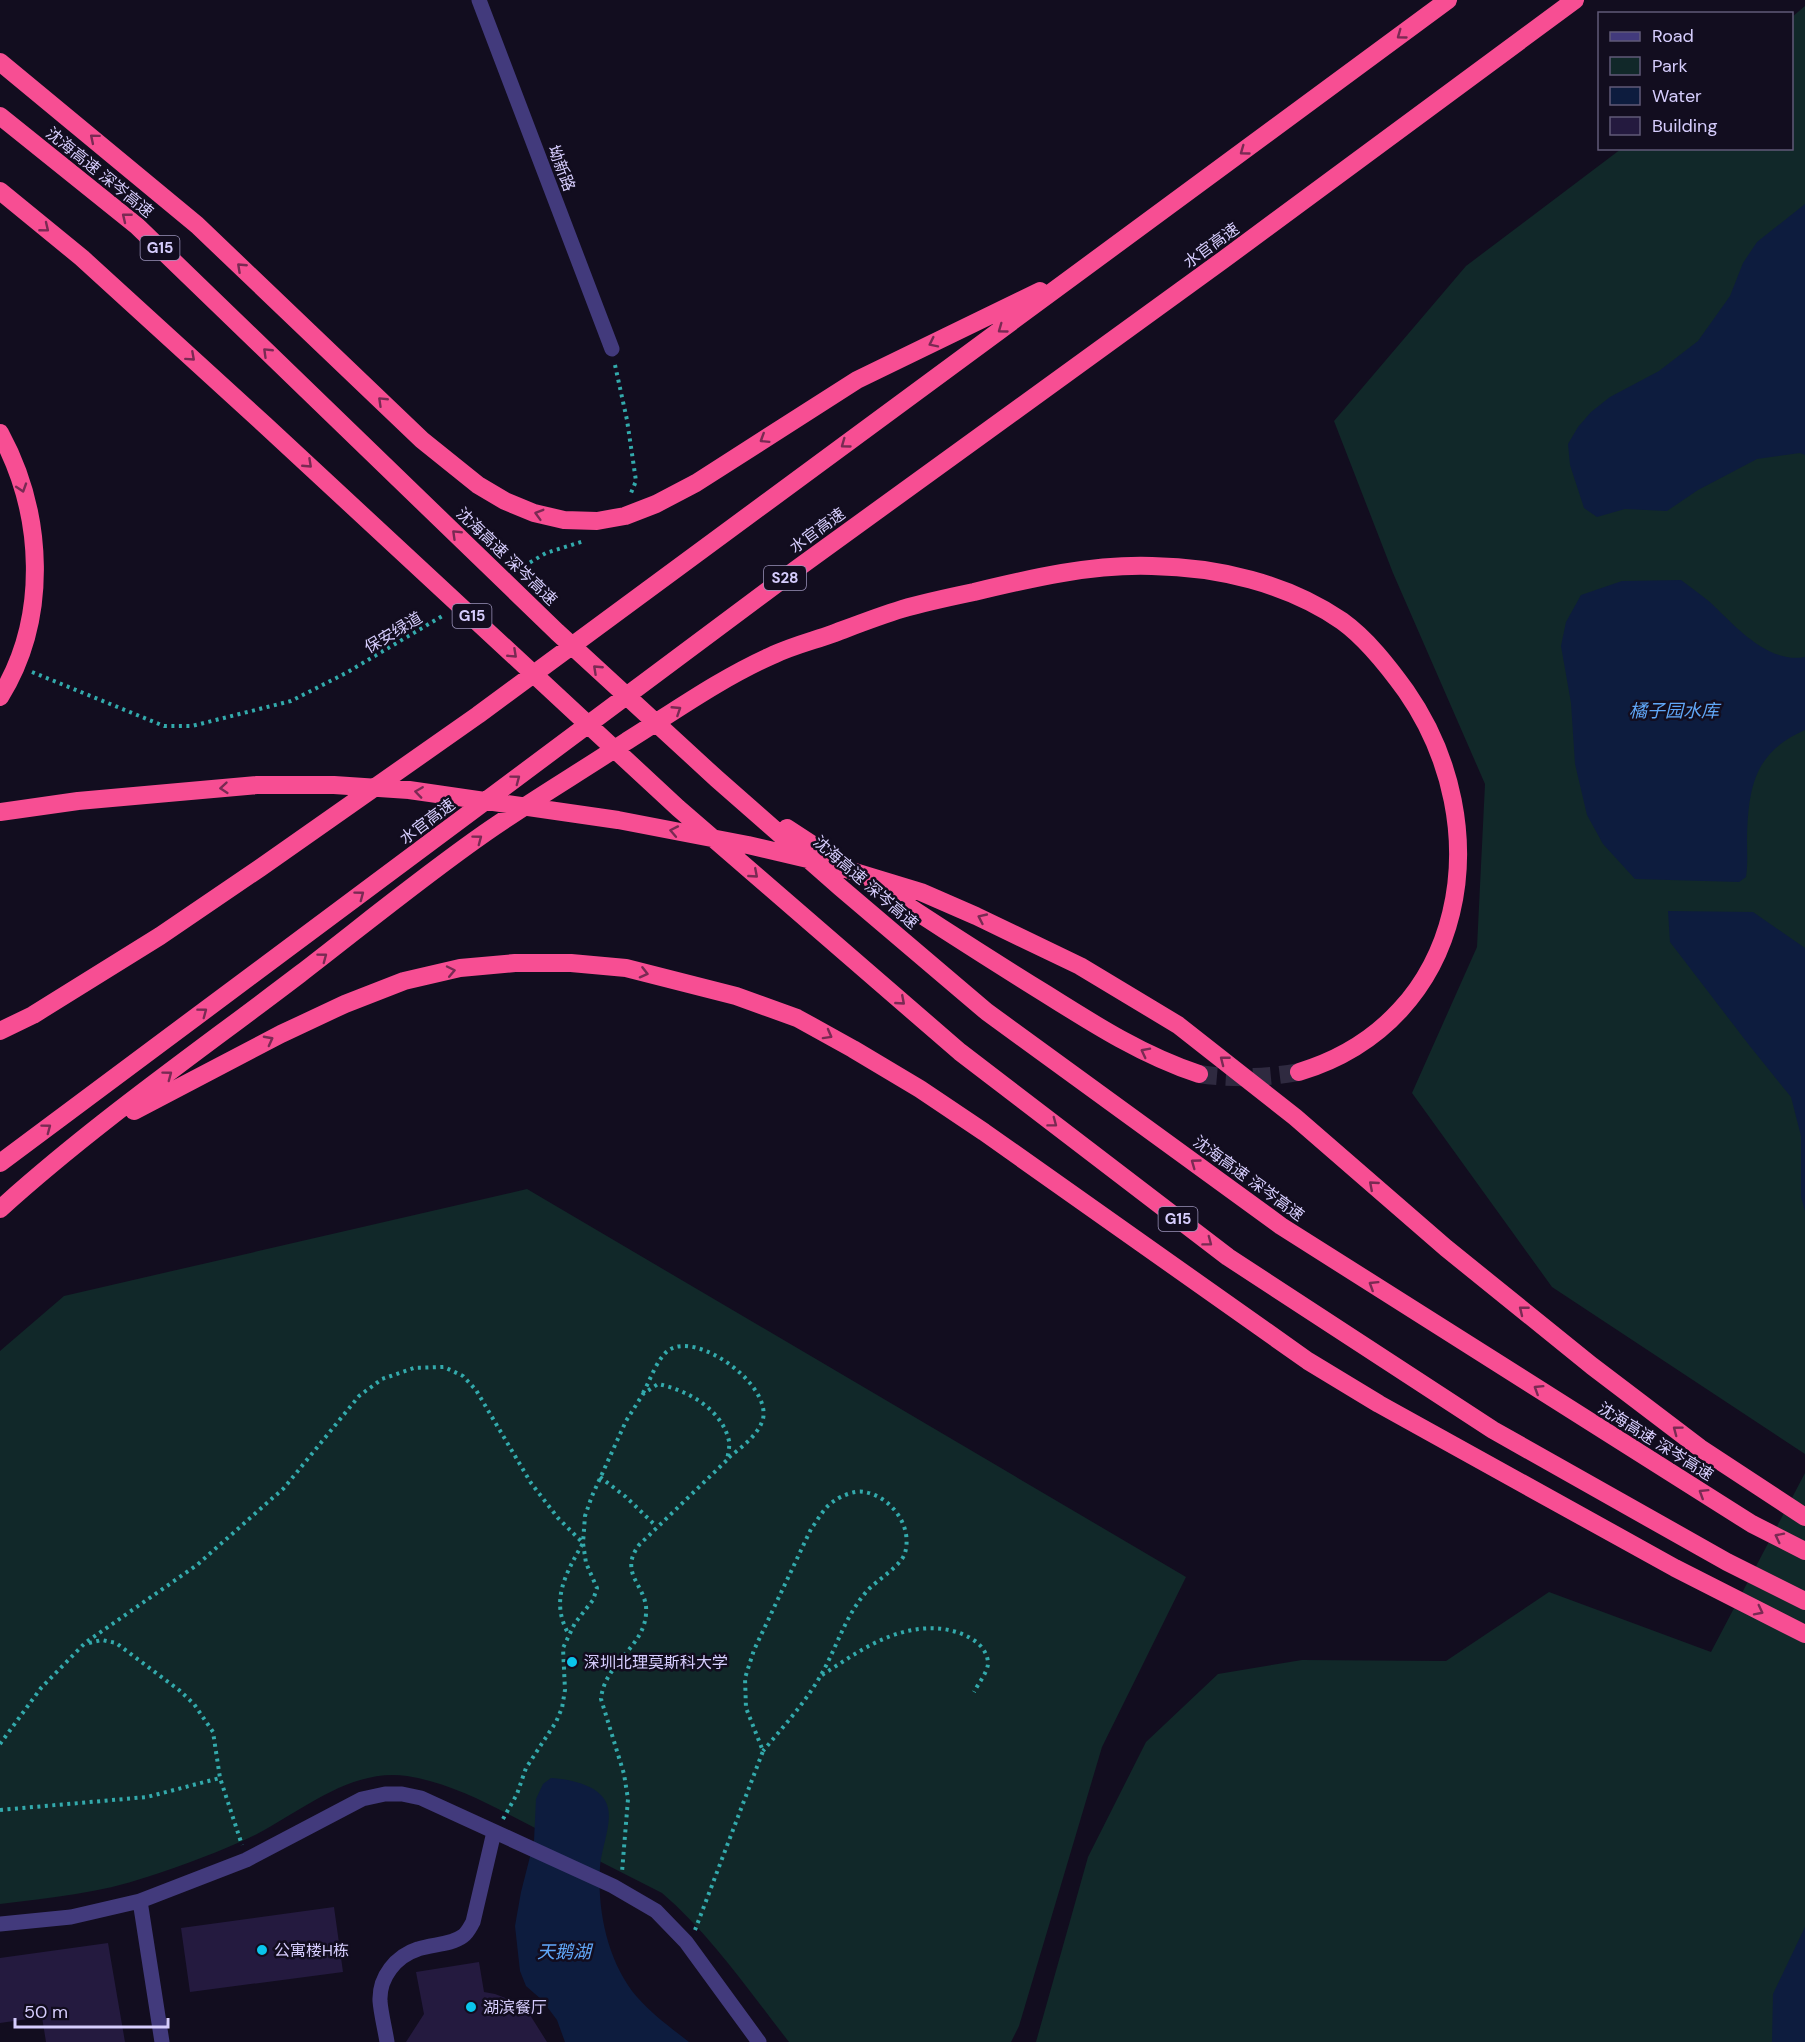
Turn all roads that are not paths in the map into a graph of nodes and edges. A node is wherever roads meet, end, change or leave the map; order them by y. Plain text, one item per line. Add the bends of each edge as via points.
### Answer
1 (479, 0) edge
2 (1448, 0) edge
3 (1575, 0) edge
4 (0, 62) edge
5 (0, 116) edge
6 (0, 191) edge
7 (1080, 271) junction
8 (612, 349) road end
9 (0, 433) edge
10 (0, 697) edge
11 (734, 794) junction
12 (0, 812) edge
13 (0, 1031) edge
14 (1299, 1072) tunnel mouth
15 (1199, 1074) tunnel mouth
16 (88, 1136) junction
17 (0, 1163) edge
18 (0, 1209) edge
19 (1805, 1517) edge
20 (1805, 1551) edge
21 (1805, 1601) edge
22 (1805, 1634) edge
23 (494, 1832) junction
24 (140, 1901) junction
25 (0, 1924) edge
26 (162, 2042) edge
27 (387, 2042) edge
28 (759, 2042) edge

1 - 8 street, 坳新路
2 -> 7 highway
17 -> 3 highway, 水官高速 / S28 via 789,575
7 -> 4 highway via 857,380 696,483 656,504 597,521 564,520 505,501 449,463 197,225
11 -> 5 highway, 沈海高速 深岑高速 / G15 via 557,632 137,226
6 -> 21 highway, G15 via 82,258 265,424 678,808 960,1052 1228,1257 1493,1430 1727,1562
7 -> 13 highway via 478,715 308,835 160,936 33,1015
9 -> 10 highway via 32,521 35,554 30,622 22,652
15 -> 11 highway via 1170,1065 1107,1031
20 -> 11 highway, 沈海高速 深岑高速 / G15 via 1752,1524 1281,1226 987,1012
19 -> 12 highway via 1700,1448 1583,1359 1446,1248 1295,1117 1178,1025 1035,943 921,892 748,845 618,820 409,790 257,785
16 -> 14 highway via 484,834 732,674 777,653 905,608 1042,575 1110,568 1151,566 1240,577 1284,589 1344,623 1370,647 1393,672 1429,729 1451,792 1456,825 1459,862 1448,927 1419,988 1399,1012 1349,1052
16 - 18 highway
16 -> 22 highway via 345,1004 404,981 460,968 515,963 615,967 736,996 797,1018 920,1089 1308,1361 1389,1410 1713,1588
23 - 24 street via 421,1798 385,1794 362,1799 246,1860
23 - 27 street via 469,1930 457,1940 417,1949 390,1968 380,2000
23 - 28 street via 617,1888 656,1911 686,1942
24 - 25 street via 71,1917
24 - 26 street

